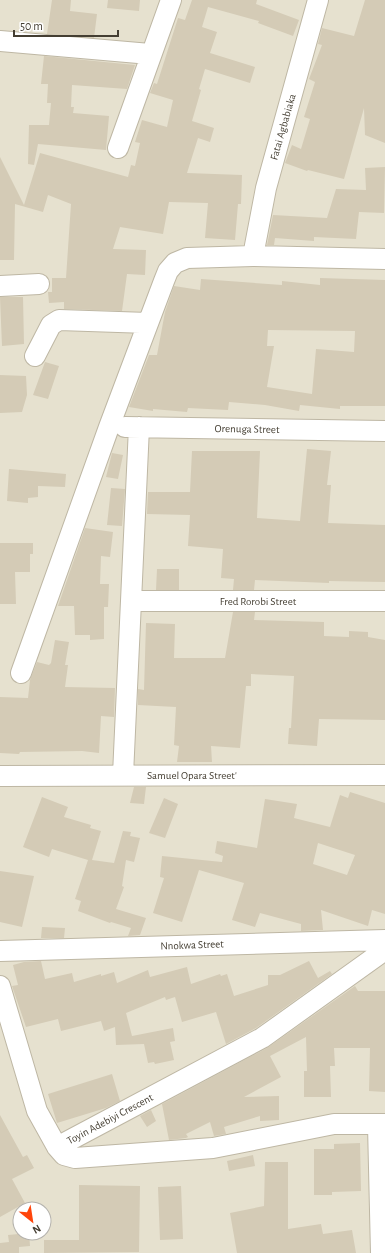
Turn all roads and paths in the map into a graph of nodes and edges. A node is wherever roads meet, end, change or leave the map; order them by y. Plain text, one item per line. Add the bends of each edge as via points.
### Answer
1 (171, 0) edge
2 (318, 0) edge
3 (0, 41) edge
4 (150, 54) junction
5 (118, 148) dead end
6 (253, 256) junction
7 (385, 259) edge
8 (39, 284) dead end
9 (0, 286) edge
10 (148, 323) junction
11 (35, 356) dead end
12 (109, 427) junction
13 (139, 428) junction
14 (385, 431) edge
15 (131, 601) junction
16 (385, 601) edge
17 (21, 673) dead end
18 (123, 775) junction
19 (385, 775) edge
20 (0, 776) edge
21 (385, 940) edge
22 (385, 950) edge
23 (0, 951) edge
24 (0, 986) edge
25 (382, 1124) edge
26 (57, 1147) junction
27 (381, 1253) edge

1 - 4 street
2 - 6 street, Fatai Agbabiaka via 266,188
3 - 4 street
4 - 5 street via 132,114
6 - 7 street
6 - 10 street via 187,258 175,263 168,271
8 - 9 street
10 - 11 street via 59,320 51,325
10 - 12 street
12 - 13 street, Orenuga Street
12 - 17 street
13 - 14 street, Orenuga Street
13 - 15 street
15 - 16 street, Fred Rorobi Street
15 - 18 street
18 - 19 street, Samuel Opara Street'
18 - 20 street, Samuel Opara Street'
21 - 23 street, Nnokwa Street
22 - 26 street, Toyin Adebiyi Crescent via 262,1038
24 - 26 street via 38,1111
25 - 26 street, Toyin Adebiyi Crescent via 334,1124 213,1148 164,1152 75,1158 64,1155
25 - 27 street

